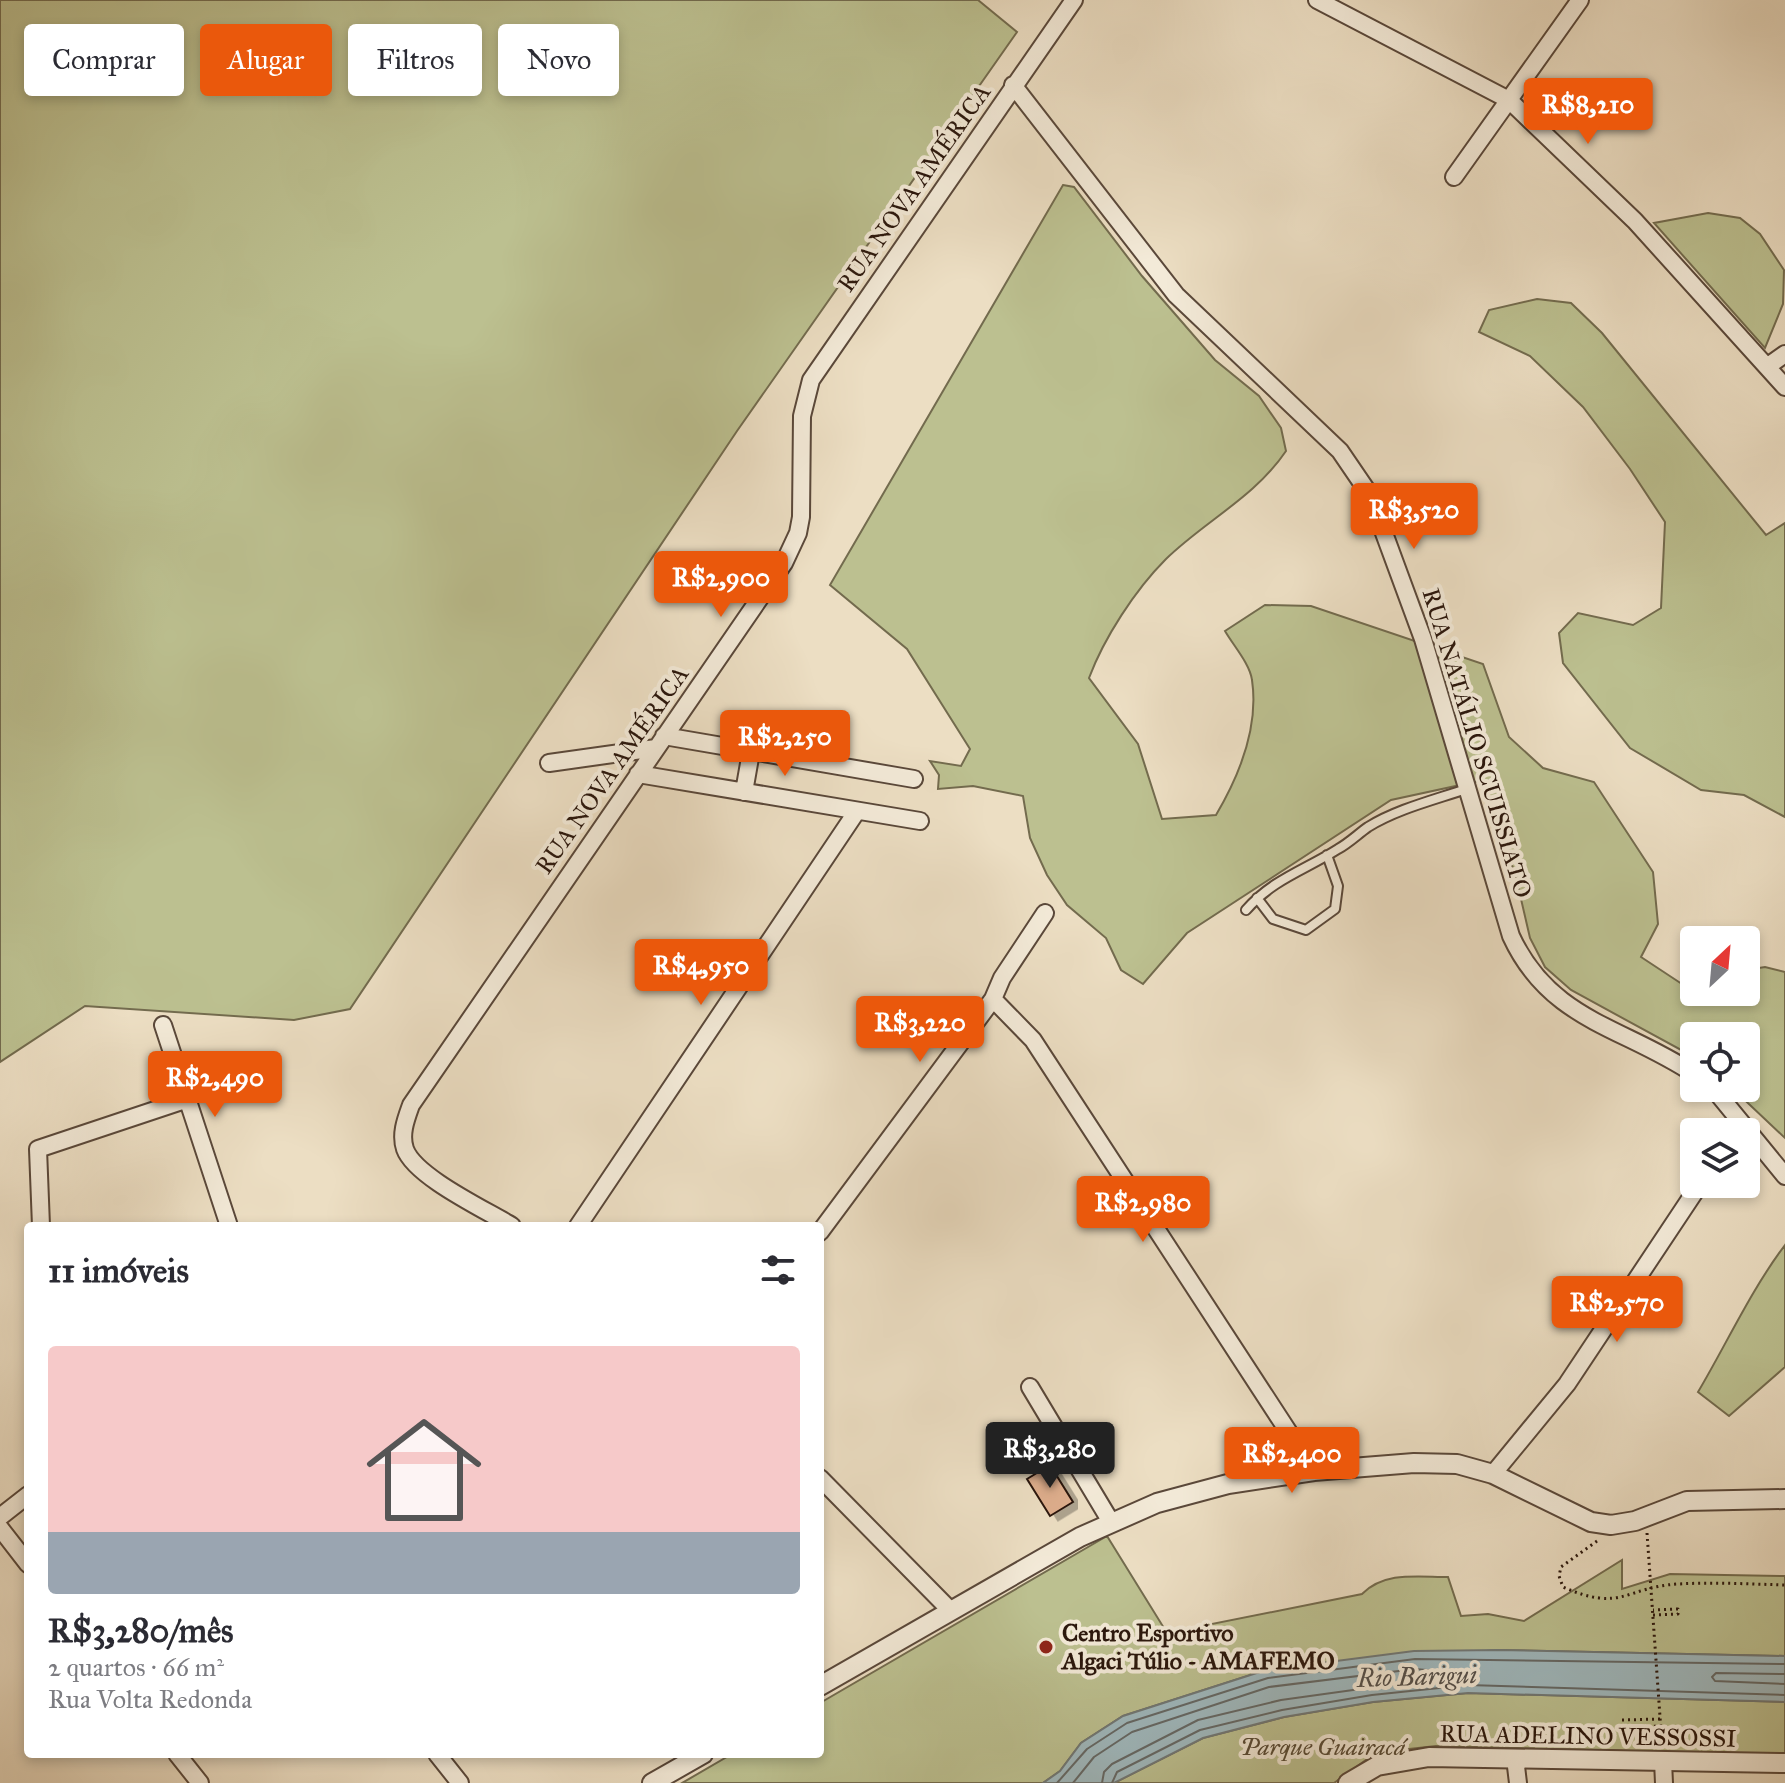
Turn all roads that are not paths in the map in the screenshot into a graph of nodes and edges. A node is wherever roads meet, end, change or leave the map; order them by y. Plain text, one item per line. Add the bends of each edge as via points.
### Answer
1 (1074, 0) edge
2 (1580, 0) edge
3 (1324, 2) edge
4 (1013, 85) junction
5 (1509, 100) junction
6 (1454, 177) dead end
7 (1785, 354) edge
8 (1768, 366) junction
9 (1785, 387) edge
10 (660, 742) junction
11 (751, 752) junction
12 (549, 763) dead end
13 (638, 774) junction
14 (914, 779) dead end
15 (1466, 789) junction
16 (744, 792) junction
17 (857, 811) junction
18 (920, 821) dead end
19 (1327, 855) junction
20 (1257, 898) junction
21 (1246, 910) dead end
22 (1045, 913) dead end
23 (993, 999) junction
24 (163, 1025) dead end
25 (1680, 1066) edge
26 (188, 1099) junction
27 (1760, 1149) edge
28 (1785, 1176) edge
29 (1691, 1198) edge
30 (41, 1222) edge
31 (228, 1222) edge
32 (506, 1222) edge
33 (581, 1222) edge
34 (824, 1227) edge
35 (1030, 1387) dead end
36 (1314, 1471) junction
37 (1493, 1474) junction
38 (824, 1482) edge
39 (24, 1498) edge
40 (1785, 1499) edge
41 (0, 1517) edge
42 (1111, 1522) junction
43 (0, 1528) edge
44 (24, 1559) edge
45 (950, 1610) junction
46 (824, 1684) edge
47 (180, 1758) edge
48 (440, 1758) edge
49 (695, 1758) edge
50 (1515, 1758) junction
51 (1663, 1761) junction
52 (1785, 1763) edge
53 (200, 1783) edge
54 (460, 1783) edge
55 (652, 1783) edge
56 (1348, 1783) edge
57 (1518, 1783) edge
58 (1664, 1783) edge

1 - 4 street, RUA NOVA AMÉRICA
2 - 5 street
3 - 5 street
4 - 10 street, RUA NOVA AMÉRICA via 811,380 802,416 802,498 795,540
4 - 15 street, RUA NATÁLIO SCUISSIATO via 1176,295 1357,473 1382,521 1419,626
5 - 6 street
5 - 8 street via 1635,221
7 - 8 street
8 - 9 street
10 - 11 street
10 - 12 street
10 - 13 street, RUA NOVA AMÉRICA
11 - 14 street
11 - 16 street
13 - 16 street
13 - 32 street, RUA NOVA AMÉRICA via 419,1092 406,1120 405,1151 420,1168
15 - 19 lane via 1369,826
15 - 25 street, RUA NATÁLIO SCUISSIATO via 1511,936 1529,971 1554,997
16 - 17 street
17 - 18 street
17 - 33 street
19 - 20 lane via 1298,868
19 - 20 lane via 1338,886 1335,909 1306,930 1273,919
20 - 21 lane
22 - 23 street
23 - 34 street
23 - 36 street via 1033,1040
24 - 26 street
26 - 30 street via 38,1149
26 - 31 street
27 - 28 street
29 - 37 street via 1567,1384
35 - 42 street
36 - 37 street via 1443,1462
36 - 42 street via 1190,1493
37 - 40 street via 1591,1522 1624,1524 1687,1501
38 - 45 street
39 - 41 street
42 - 45 street
43 - 44 street
45 - 46 street
47 - 53 street
48 - 54 street
49 - 55 street
50 - 51 street, RUA ADELINO VESSOSSI
50 - 56 street, RUA ADELINO VESSOSSI via 1411,1758 1377,1766
50 - 57 street
51 - 52 street, RUA ADELINO VESSOSSI
51 - 58 street

